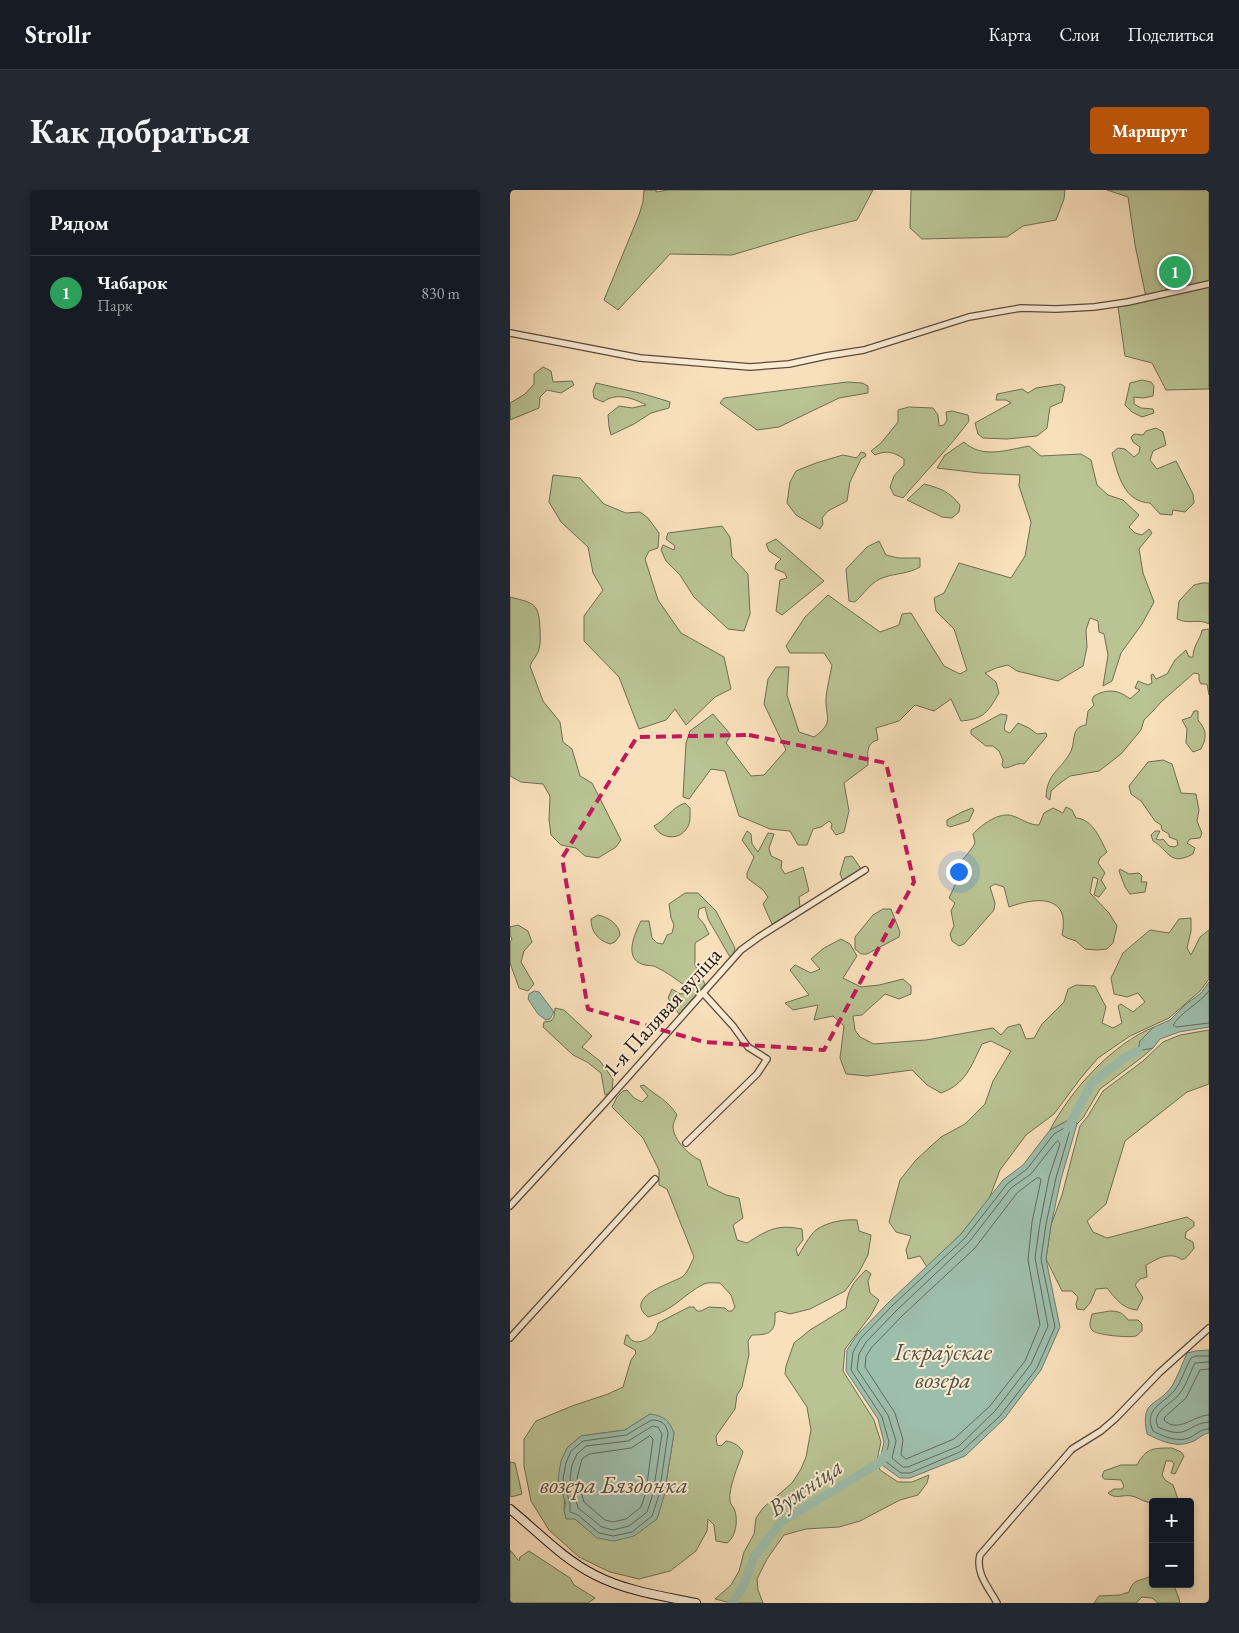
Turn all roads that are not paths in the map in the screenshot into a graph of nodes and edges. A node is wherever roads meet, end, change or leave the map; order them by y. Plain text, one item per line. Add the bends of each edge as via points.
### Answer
1 (1209, 284) edge
2 (510, 333) edge
3 (865, 870) dead end
4 (703, 993) junction
5 (686, 1143) dead end
6 (655, 1178) dead end
7 (510, 1206) edge
8 (1209, 1328) edge
9 (510, 1338) edge
10 (510, 1508) edge
11 (696, 1603) edge
12 (997, 1603) edge

1 - 2 street via 1094,307 1021,308 968,316 864,350 789,364 750,367 640,358
3 - 4 street, 1-я Палявая вуліца via 759,936 741,950
4 - 5 street via 748,1047 767,1058 757,1074
4 - 7 street, 1-я Палявая вуліца
6 - 9 street
8 - 12 street via 1116,1418 1072,1449 980,1555 981,1575
10 - 11 main road via 595,1576 633,1590

